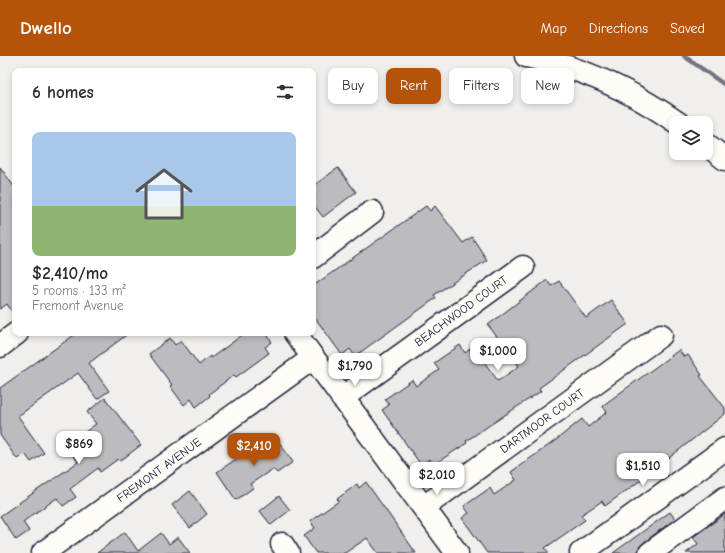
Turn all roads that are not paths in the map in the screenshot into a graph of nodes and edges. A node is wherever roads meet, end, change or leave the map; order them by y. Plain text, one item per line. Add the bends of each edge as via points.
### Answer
1 (526, 56) edge
2 (669, 117) edge
3 (713, 150) edge
4 (725, 159) edge
5 (372, 212) dead end
6 (316, 255) edge
7 (523, 267) dead end
8 (661, 335) dead end
9 (13, 336) edge
10 (297, 336) edge
11 (0, 346) edge
12 (313, 358) junction
13 (342, 398) junction
14 (725, 449) edge
15 (725, 498) edge
16 (424, 507) junction
17 (43, 553) edge
18 (457, 553) edge
19 (581, 553) edge
20 (650, 553) edge

1 - 2 street via 590,74
3 - 4 street
5 - 6 street
7 - 13 street, BEACHWOOD COURT
8 - 16 street, DARTMOOR COURT
9 - 11 street
10 - 12 street
12 - 13 street
12 - 17 street, FREMONT AVENUE
13 - 16 street
14 - 19 street
15 - 20 street
16 - 18 street

